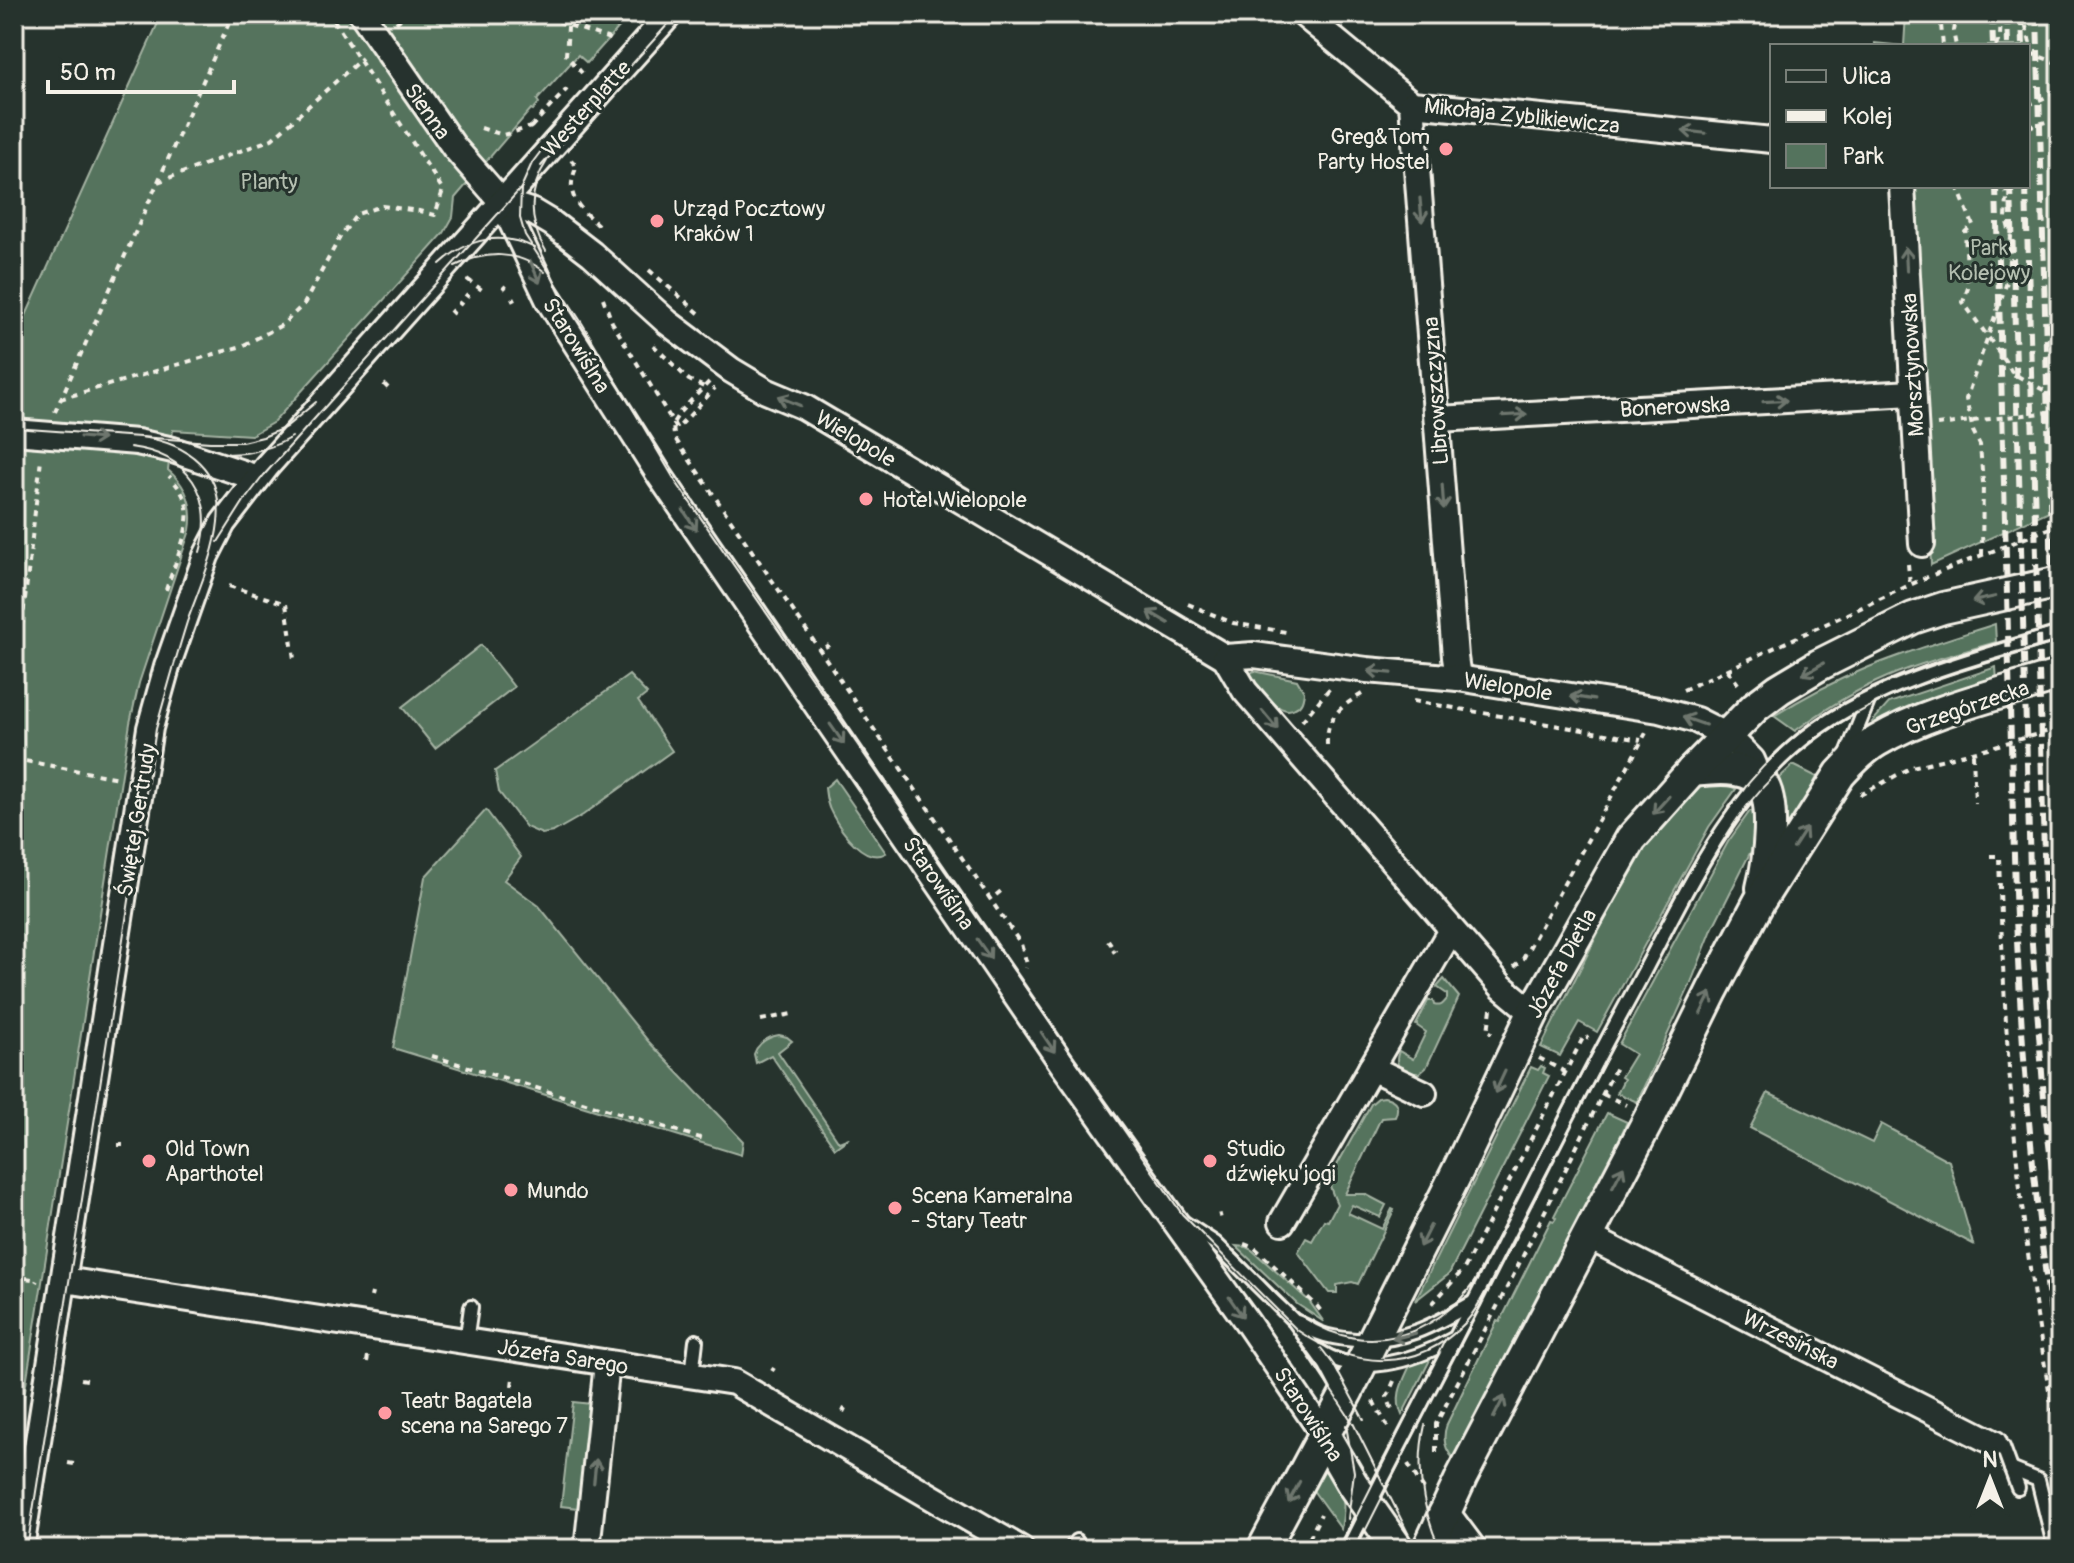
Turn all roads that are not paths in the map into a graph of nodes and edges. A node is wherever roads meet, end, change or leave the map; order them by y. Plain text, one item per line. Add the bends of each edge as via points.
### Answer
1 (362, 14) edge
2 (670, 14) edge
3 (1296, 23) edge
4 (1412, 104) junction
5 (1770, 140) edge
6 (1902, 188) edge
7 (502, 202) junction
8 (1913, 393) junction
9 (1438, 419) junction
10 (14, 432) edge
11 (257, 478) junction
12 (1915, 553) road end
13 (2060, 582) edge
14 (2060, 633) edge
15 (1225, 657) junction
16 (2060, 675) edge
17 (1458, 678) junction
18 (1869, 698) junction
19 (1728, 736) junction
20 (1692, 771) junction
21 (1761, 781) junction
22 (1851, 784) junction
23 (1759, 902) junction
24 (1451, 930) junction
25 (1533, 1013) junction
26 (1371, 1068) junction
27 (1424, 1093) dead end
28 (1167, 1212) junction
29 (1282, 1222) dead end
30 (1587, 1236) junction
31 (64, 1280) junction
32 (1474, 1302) junction
33 (471, 1307) dead end
34 (1294, 1321) junction
35 (1454, 1339) junction
36 (696, 1341) dead end
37 (466, 1342) junction
38 (1313, 1347) junction
39 (1366, 1352) junction
40 (607, 1363) junction
41 (692, 1375) junction
42 (1344, 1397) junction
43 (1324, 1435) junction
44 (1994, 1443) joint
45 (2011, 1469) junction
46 (2018, 1488) dead end
47 (1368, 1507) junction
48 (1444, 1514) junction
49 (21, 1549) edge
50 (587, 1549) edge
51 (1021, 1549) edge
52 (1263, 1549) edge
53 (1346, 1549) edge
54 (1398, 1549) edge
55 (1428, 1549) edge
56 (1470, 1549) edge
57 (2055, 1549) edge

1 - 7 street, Sienna via 454,147
2 - 7 street, Westerplatte
3 - 4 street, Mikołaja Zyblikiewicza
5 -> 4 street, Mikołaja Zyblikiewicza
4 -> 9 street, Librowszczyzna
8 -> 6 street, Morsztynowska
7 - 11 street, Świętej Gertrudy
15 -> 7 street, Wielopole via 804,407 721,375 592,254 533,212
7 -> 28 street, Starowiślna via 549,301 646,455
9 -> 8 street, Bonerowska
8 - 12 street, Morsztynowska
9 -> 17 street, Librowszczyzna
10 -> 11 street via 137,442
11 - 31 street, Świętej Gertrudy via 206,556 150,728
13 -> 19 street, Józefa Dietla via 1943,608 1893,627 1779,689
14 - 18 lane
17 -> 15 street, Wielopole via 1254,655
15 -> 24 street, Wielopole via 1245,691
16 - 22 street, Grzegórzecka via 1920,720 1875,742 1856,757
19 -> 17 street, Wielopole via 1659,710
18 - 21 lane via 1814,731
18 - 22 lane
19 - 20 street, Józefa Dietla
19 - 21 street, Wielopole via 1756,765
20 - 21 street via 1738,771
20 -> 25 street, Józefa Dietla via 1631,839
21 - 23 street via 1770,832
21 - 32 lane via 1724,826 1697,874 1572,1105
23 -> 22 street
30 -> 23 street
24 - 25 street, Wielopole
24 - 26 street
25 -> 39 street, Józefa Dietla
26 - 27 street
26 - 29 street
28 - 34 lane via 1215,1243
28 -> 43 street, Starowiślna
30 - 44 street, Wrzesińska
48 -> 30 street
31 - 37 street, Józefa Sarego
31 - 49 street, Świętej Gertrudy
32 - 35 lane
32 -> 39 lane
33 - 37 lane
34 - 38 lane
34 - 39 lane
35 - 39 lane via 1403,1361
35 - 47 lane
36 - 41 lane
37 - 40 street, Józefa Sarego
38 - 39 lane via 1330,1358
38 - 42 lane
39 - 42 street, Józefa Dietla
40 - 41 street, Józefa Sarego
50 -> 40 street
41 - 51 street, Józefa Sarego via 734,1382
42 - 43 street, Józefa Dietla
43 - 47 street, Starowiślna
43 -> 52 street, Józefa Dietla
44 - 45 lane via 2003,1447
45 - 46 lane
45 - 57 lane via 2038,1480
47 - 53 lane
47 - 54 street, Starowiślna
48 - 55 street
48 - 56 street

